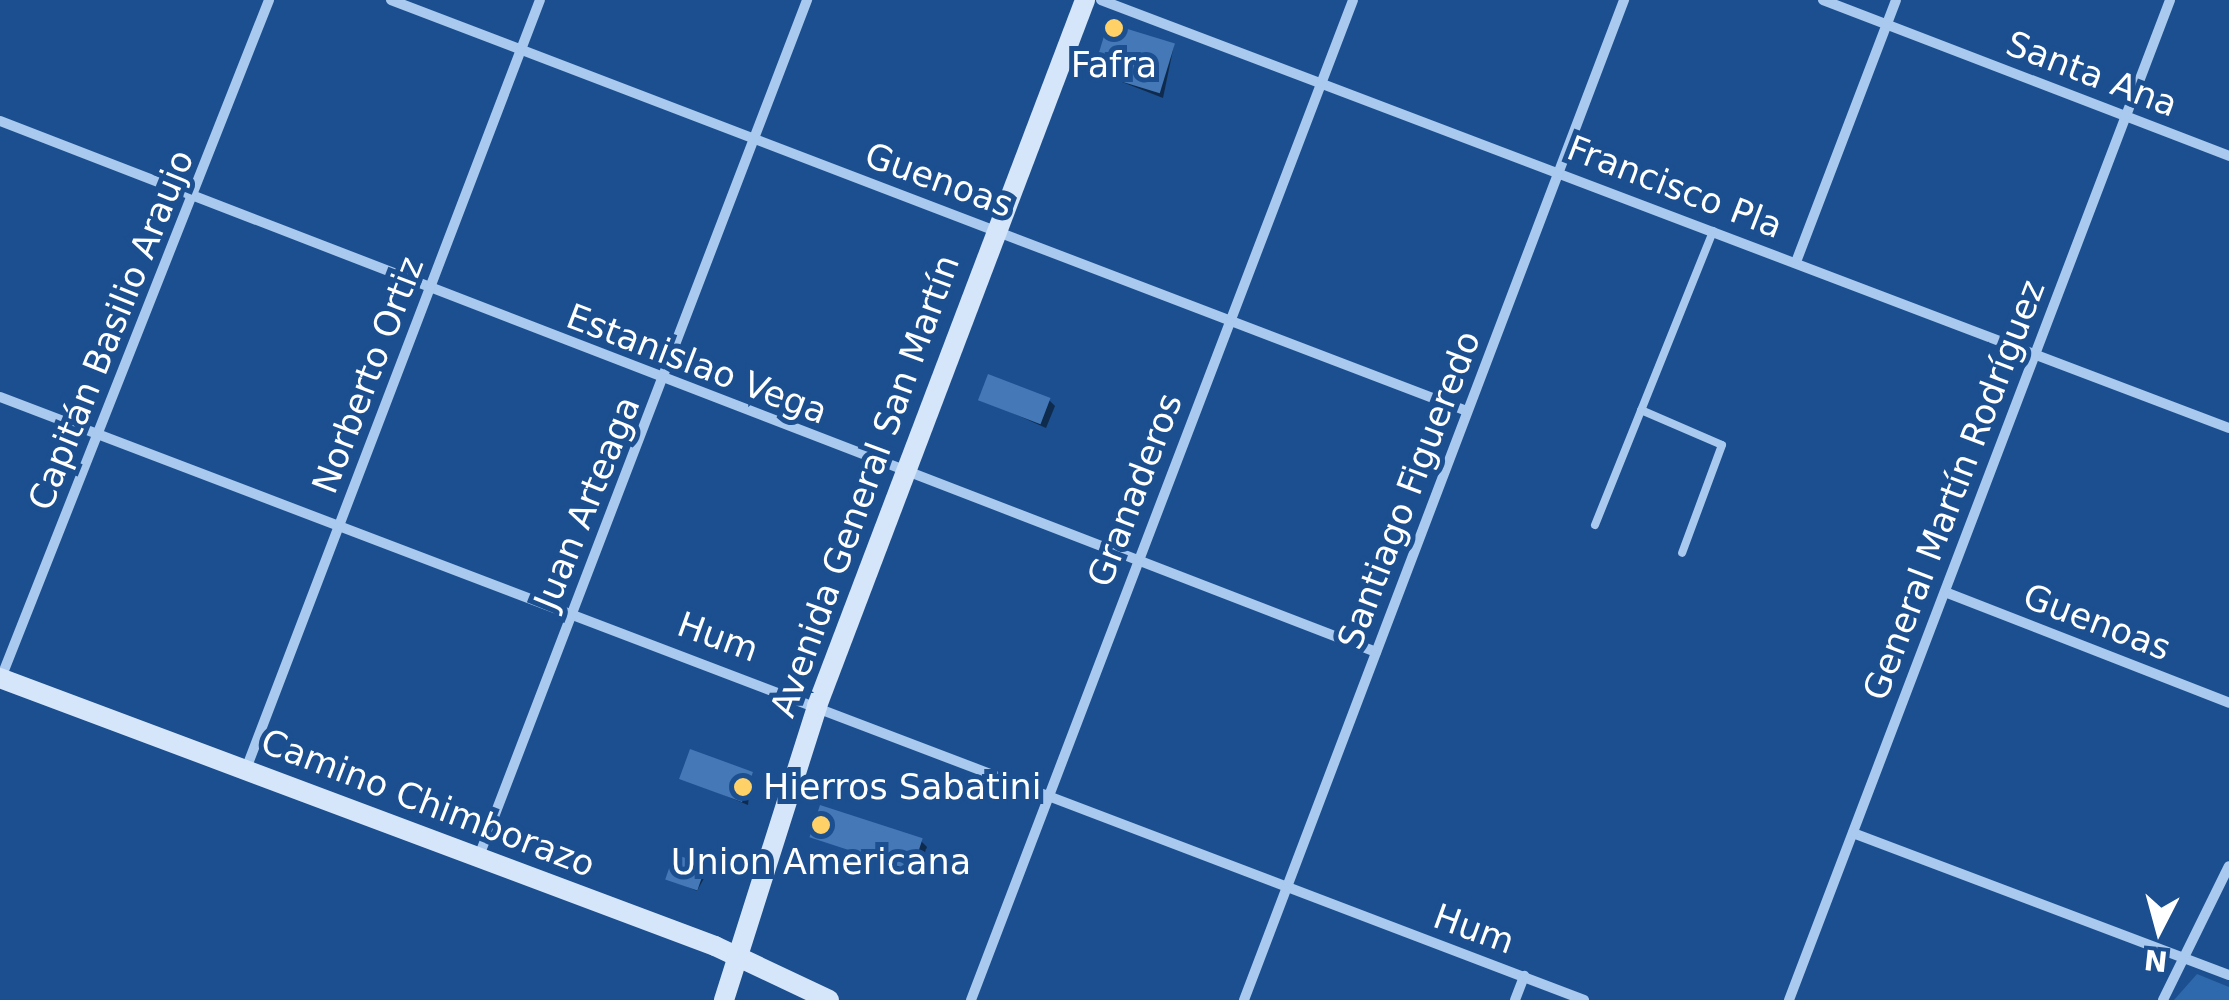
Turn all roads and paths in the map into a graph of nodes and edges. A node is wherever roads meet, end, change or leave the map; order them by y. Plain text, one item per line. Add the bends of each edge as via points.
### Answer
1 (269, 0) edge
2 (392, 0) edge
3 (540, 0) edge
4 (807, 0) edge
5 (1085, 0) edge
6 (1102, 0) edge
7 (1353, 0) edge
8 (1624, 0) edge
9 (1823, 0) edge
10 (1896, 0) edge
11 (2170, 0) edge
12 (1886, 24) junction
13 (521, 50) junction
14 (1321, 82) junction
15 (2126, 116) junction
16 (0, 121) edge
17 (753, 140) junction
18 (2229, 156) edge
19 (1558, 173) junction
20 (195, 196) junction
21 (993, 231) junction
22 (1713, 231) junction
23 (1796, 262) junction
24 (429, 290) junction
25 (1229, 321) junction
26 (2035, 354) junction
27 (665, 381) junction
28 (0, 396) edge
29 (1641, 410) junction
30 (1467, 411) junction
31 (2229, 428) edge
32 (100, 434) junction
33 (902, 471) junction
34 (1596, 524) dead end
35 (340, 526) junction
36 (1682, 553) dead end
37 (1138, 560) junction
38 (1944, 592) junction
39 (572, 616) junction
40 (1376, 652) junction
41 (1, 678) edge
42 (2229, 703) edge
43 (817, 706) junction
44 (246, 769) junction
45 (1047, 797) junction
46 (1853, 834) junction
47 (479, 856) junction
48 (2229, 866) edge
49 (1287, 889) junction
50 (737, 956) junction
51 (2184, 958) junction
52 (2229, 975) edge
53 (1524, 976) junction
54 (724, 1000) edge
55 (829, 1000) edge
56 (971, 1000) edge
57 (1244, 1000) edge
58 (1515, 1000) edge
59 (1584, 1000) edge
60 (1789, 1000) edge
61 (2163, 1000) edge

1 - 20 street, Capitán Basilio Araujo
2 - 13 street, Guenoas
3 - 13 street, Norberto Ortiz
4 - 17 street, Juan Arteaga
5 - 21 main road, Avenida General San Martín
6 - 14 street, Francisco Pla
7 - 14 street, Granaderos
8 - 19 street, Santiago Figueredo
9 - 12 street, Santa Ana
10 - 12 street
11 - 15 street, General Martín Rodríguez
12 - 15 street, Santa Ana
12 - 23 street
13 - 17 street, Guenoas
13 - 24 street, Norberto Ortiz
14 - 19 street, Francisco Pla
14 - 25 street, Granaderos
15 - 18 street, Santa Ana
15 - 26 street, General Martín Rodríguez
16 - 20 street, Estanislao Vega
17 - 21 street, Guenoas
17 - 27 street, Juan Arteaga
19 - 22 street, Francisco Pla
19 - 30 street, Santiago Figueredo
20 - 24 street, Estanislao Vega
20 - 32 street, Capitán Basilio Araujo
21 - 25 street, Guenoas
21 - 33 main road, Avenida General San Martín
22 - 23 street, Francisco Pla
22 - 29 lane
23 - 26 street, Francisco Pla
24 - 27 street, Estanislao Vega
24 - 35 street, Norberto Ortiz
25 - 30 street, Guenoas
25 - 37 street, Granaderos
26 - 31 street, Francisco Pla
26 - 38 street, General Martín Rodríguez
27 - 33 street, Estanislao Vega
27 - 39 street, Juan Arteaga
28 - 32 street, Hum
29 - 34 lane
29 - 36 lane via 1722,444
30 - 40 street, Santiago Figueredo
32 - 35 street, Hum
32 - 41 street, Capitán Basilio Araujo
33 - 37 street, Estanislao Vega
33 - 43 main road, Avenida General San Martín
35 - 39 street, Hum
35 - 44 street, Norberto Ortiz
37 - 40 street, Estanislao Vega
37 - 45 street, Granaderos
38 - 42 street, Guenoas
38 - 46 street, General Martín Rodríguez
39 - 43 street, Hum
39 - 47 street, Juan Arteaga
40 - 49 street, Santiago Figueredo
41 - 44 main road, Camino Chimborazo
43 - 45 street, Hum
43 - 50 main road, Avenida General San Martín
44 - 47 main road, Camino Chimborazo
45 - 49 street, Hum
45 - 56 street, Granaderos
46 - 51 street
46 - 60 street, General Martín Rodríguez
47 - 50 main road, Camino Chimborazo
48 - 51 street
49 - 53 street, Hum
49 - 57 street, Santiago Figueredo
50 - 54 main road, Avenida General San Martín
50 - 55 main road, Camino Chimborazo
51 - 52 street
51 - 61 street
53 - 58 street
53 - 59 street, Hum

